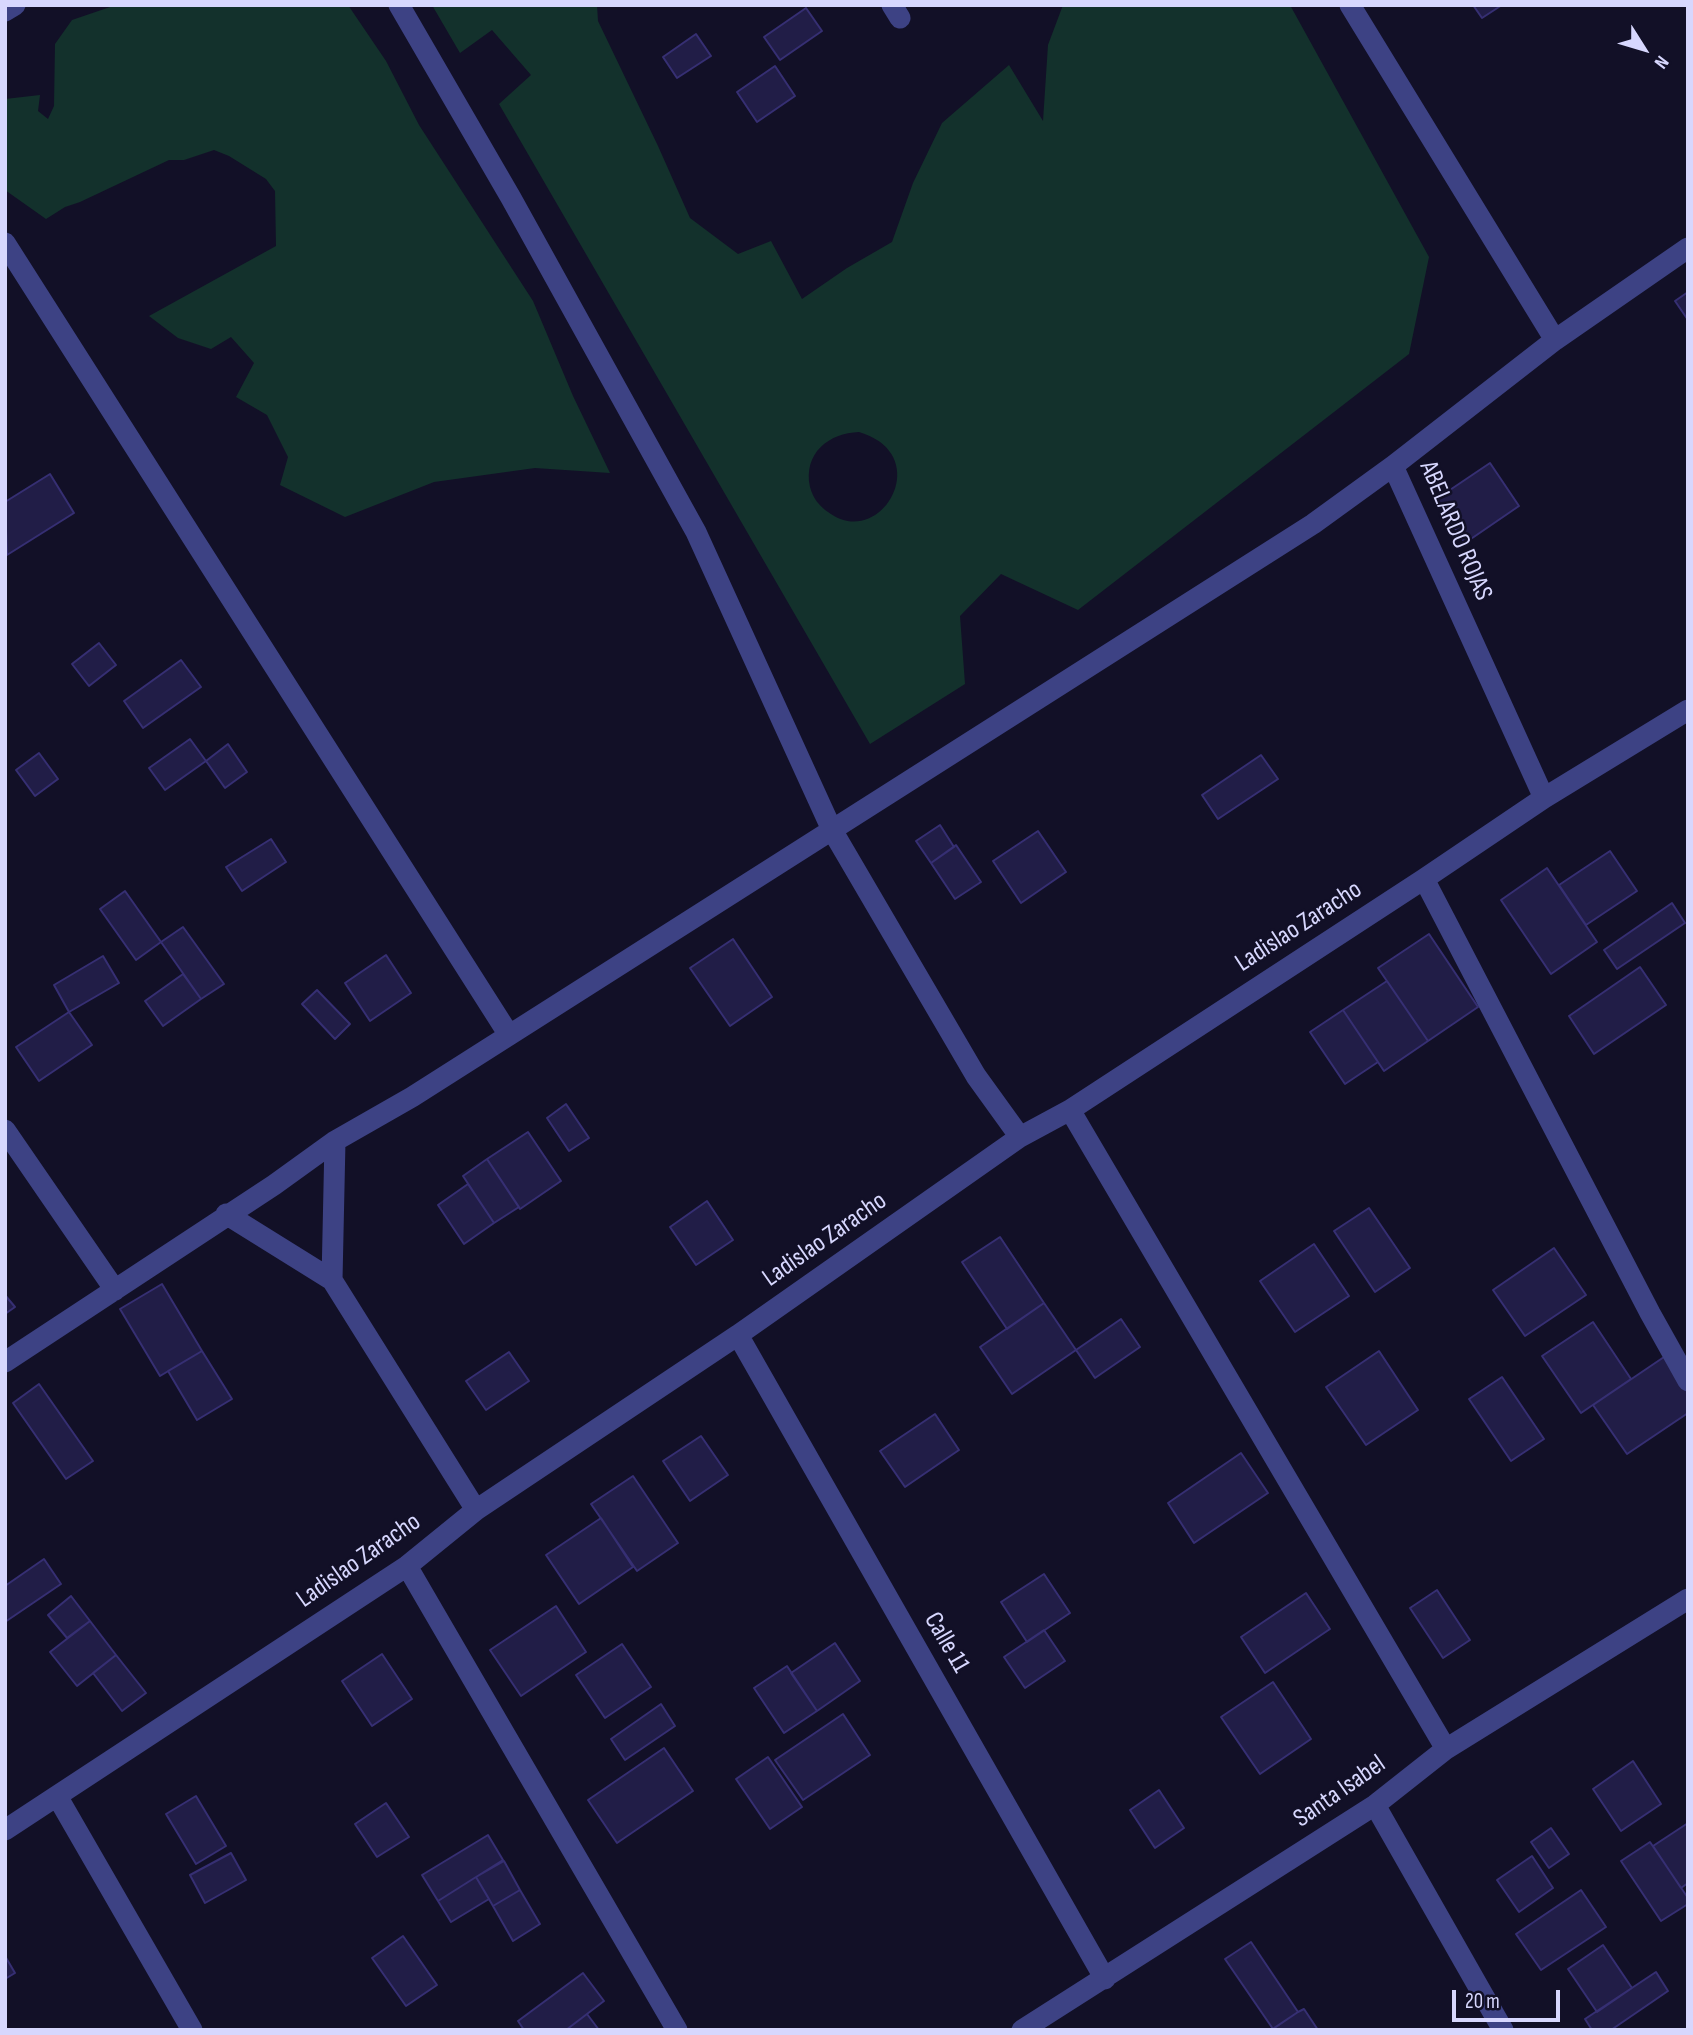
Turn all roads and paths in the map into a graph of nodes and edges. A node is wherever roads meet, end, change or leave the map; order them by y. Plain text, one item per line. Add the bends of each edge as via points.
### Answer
1 (15, 5) edge
2 (399, 5) edge
3 (1350, 5) edge
4 (5, 11) edge
5 (5, 243) edge
6 (1688, 248) edge
7 (1555, 340) junction
8 (1393, 466) junction
9 (1688, 710) edge
10 (1544, 797) junction
11 (832, 830) junction
12 (1424, 879) junction
13 (509, 1035) junction
14 (1070, 1110) junction
15 (5, 1130) edge
16 (1020, 1137) junction
17 (335, 1142) junction
18 (226, 1214) junction
19 (332, 1280) junction
20 (116, 1290) junction
21 (738, 1335) junction
22 (5, 1362) edge
23 (1688, 1381) edge
24 (476, 1510) junction
25 (407, 1566) junction
26 (1688, 1600) edge
27 (1446, 1749) junction
28 (57, 1796) junction
29 (1375, 1805) junction
30 (5, 1830) edge
31 (1105, 1979) junction
32 (192, 2030) edge
33 (677, 2030) edge
34 (1022, 2030) edge
35 (1503, 2030) edge

1 - 4 street
2 - 11 street via 696,532
3 - 7 street
5 - 13 street
6 - 7 street, ABELARDO ROJAS
7 - 8 street, ABELARDO ROJAS
8 - 10 street, ABELARDO ROJAS
8 - 11 street via 1313,524
9 - 10 street, Ladislao Zaracho
10 - 12 street, Ladislao Zaracho
11 - 13 street
11 - 16 street via 976,1076
12 - 14 street, Ladislao Zaracho
12 - 23 street
13 - 17 street
14 - 16 street, Ladislao Zaracho
14 - 27 street
15 - 20 street
16 - 21 street, Ladislao Zaracho
17 - 18 street
17 - 19 street
18 - 19 street
18 - 20 street
19 - 24 street
20 - 22 street
21 - 24 street, Ladislao Zaracho
21 - 31 street, Calle 11
24 - 25 street, Ladislao Zaracho
25 - 28 street, Ladislao Zaracho
25 - 33 street
26 - 27 street, Santa Isabel
27 - 29 street, Santa Isabel
28 - 30 street, Ladislao Zaracho
28 - 32 street
29 - 31 street, Santa Isabel
29 - 35 street
31 - 34 street, Santa Isabel

